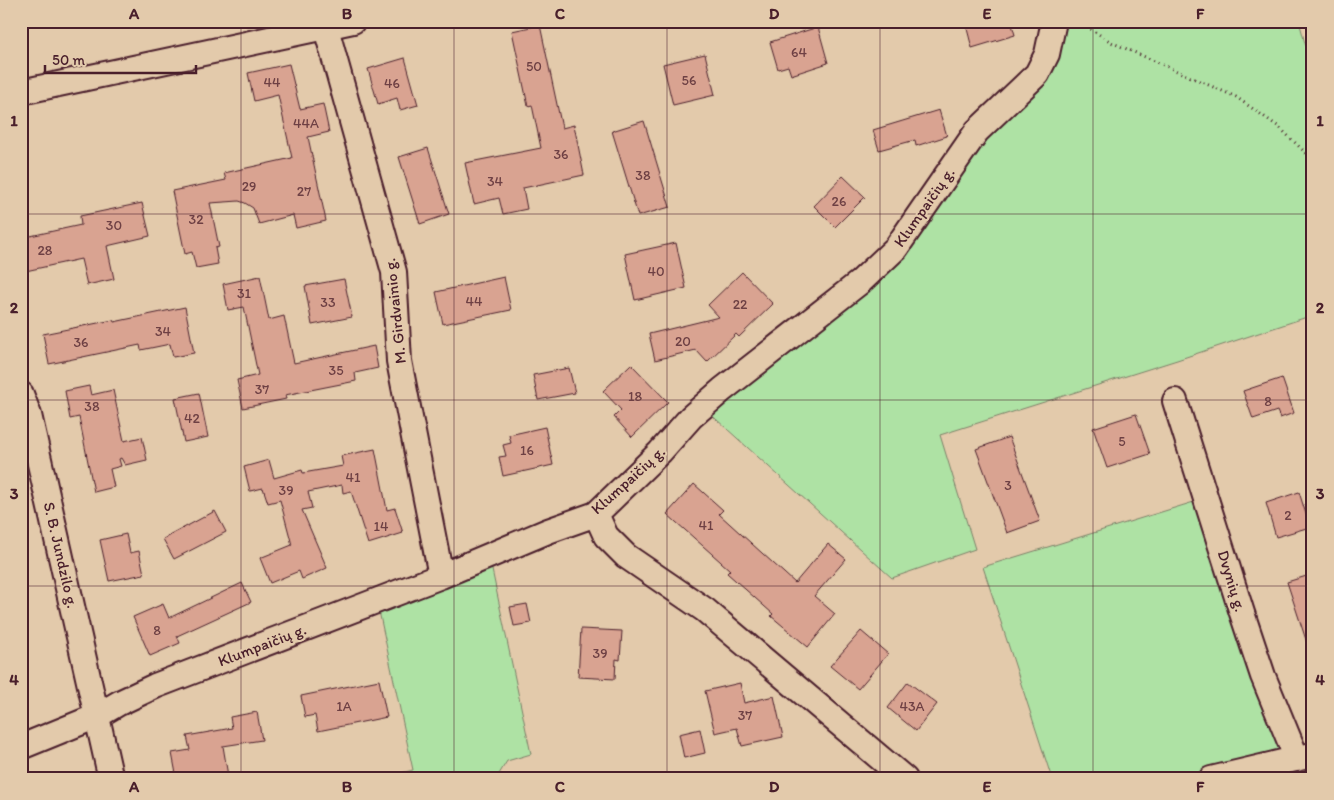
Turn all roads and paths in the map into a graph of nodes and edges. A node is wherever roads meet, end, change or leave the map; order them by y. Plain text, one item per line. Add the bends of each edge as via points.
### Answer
1 (353, 21) edge
2 (1054, 21) edge
3 (1078, 21) edge
4 (325, 24) edge
5 (21, 92) edge
6 (1313, 160) edge
7 (21, 394) edge
8 (1175, 402) dead end
9 (596, 514) junction
10 (441, 576) junction
11 (97, 716) junction
12 (21, 747) edge
13 (1305, 757) edge
14 (111, 779) edge
15 (906, 779) edge
16 (1211, 779) edge

1 - 4 street
2 - 9 street, Klumpaičių g. via 1047,54 1037,74 977,130 896,248 860,282 697,412
3 - 6 path via 1111,42 1236,97 1279,127
4 - 5 street
4 - 10 street, M. Girdvainio g. via 394,272 399,361
7 - 11 street, S. B. Jundzilo g.
8 - 13 street, Dvynių g. via 1263,676
9 - 10 street, Klumpaičių g.
9 - 15 street via 606,536 626,556 705,610
10 - 11 street, Klumpaičių g. via 155,686
11 - 12 street, Klumpaičių g.
11 - 14 street, S. B. Jundzilo g.
13 - 16 street

